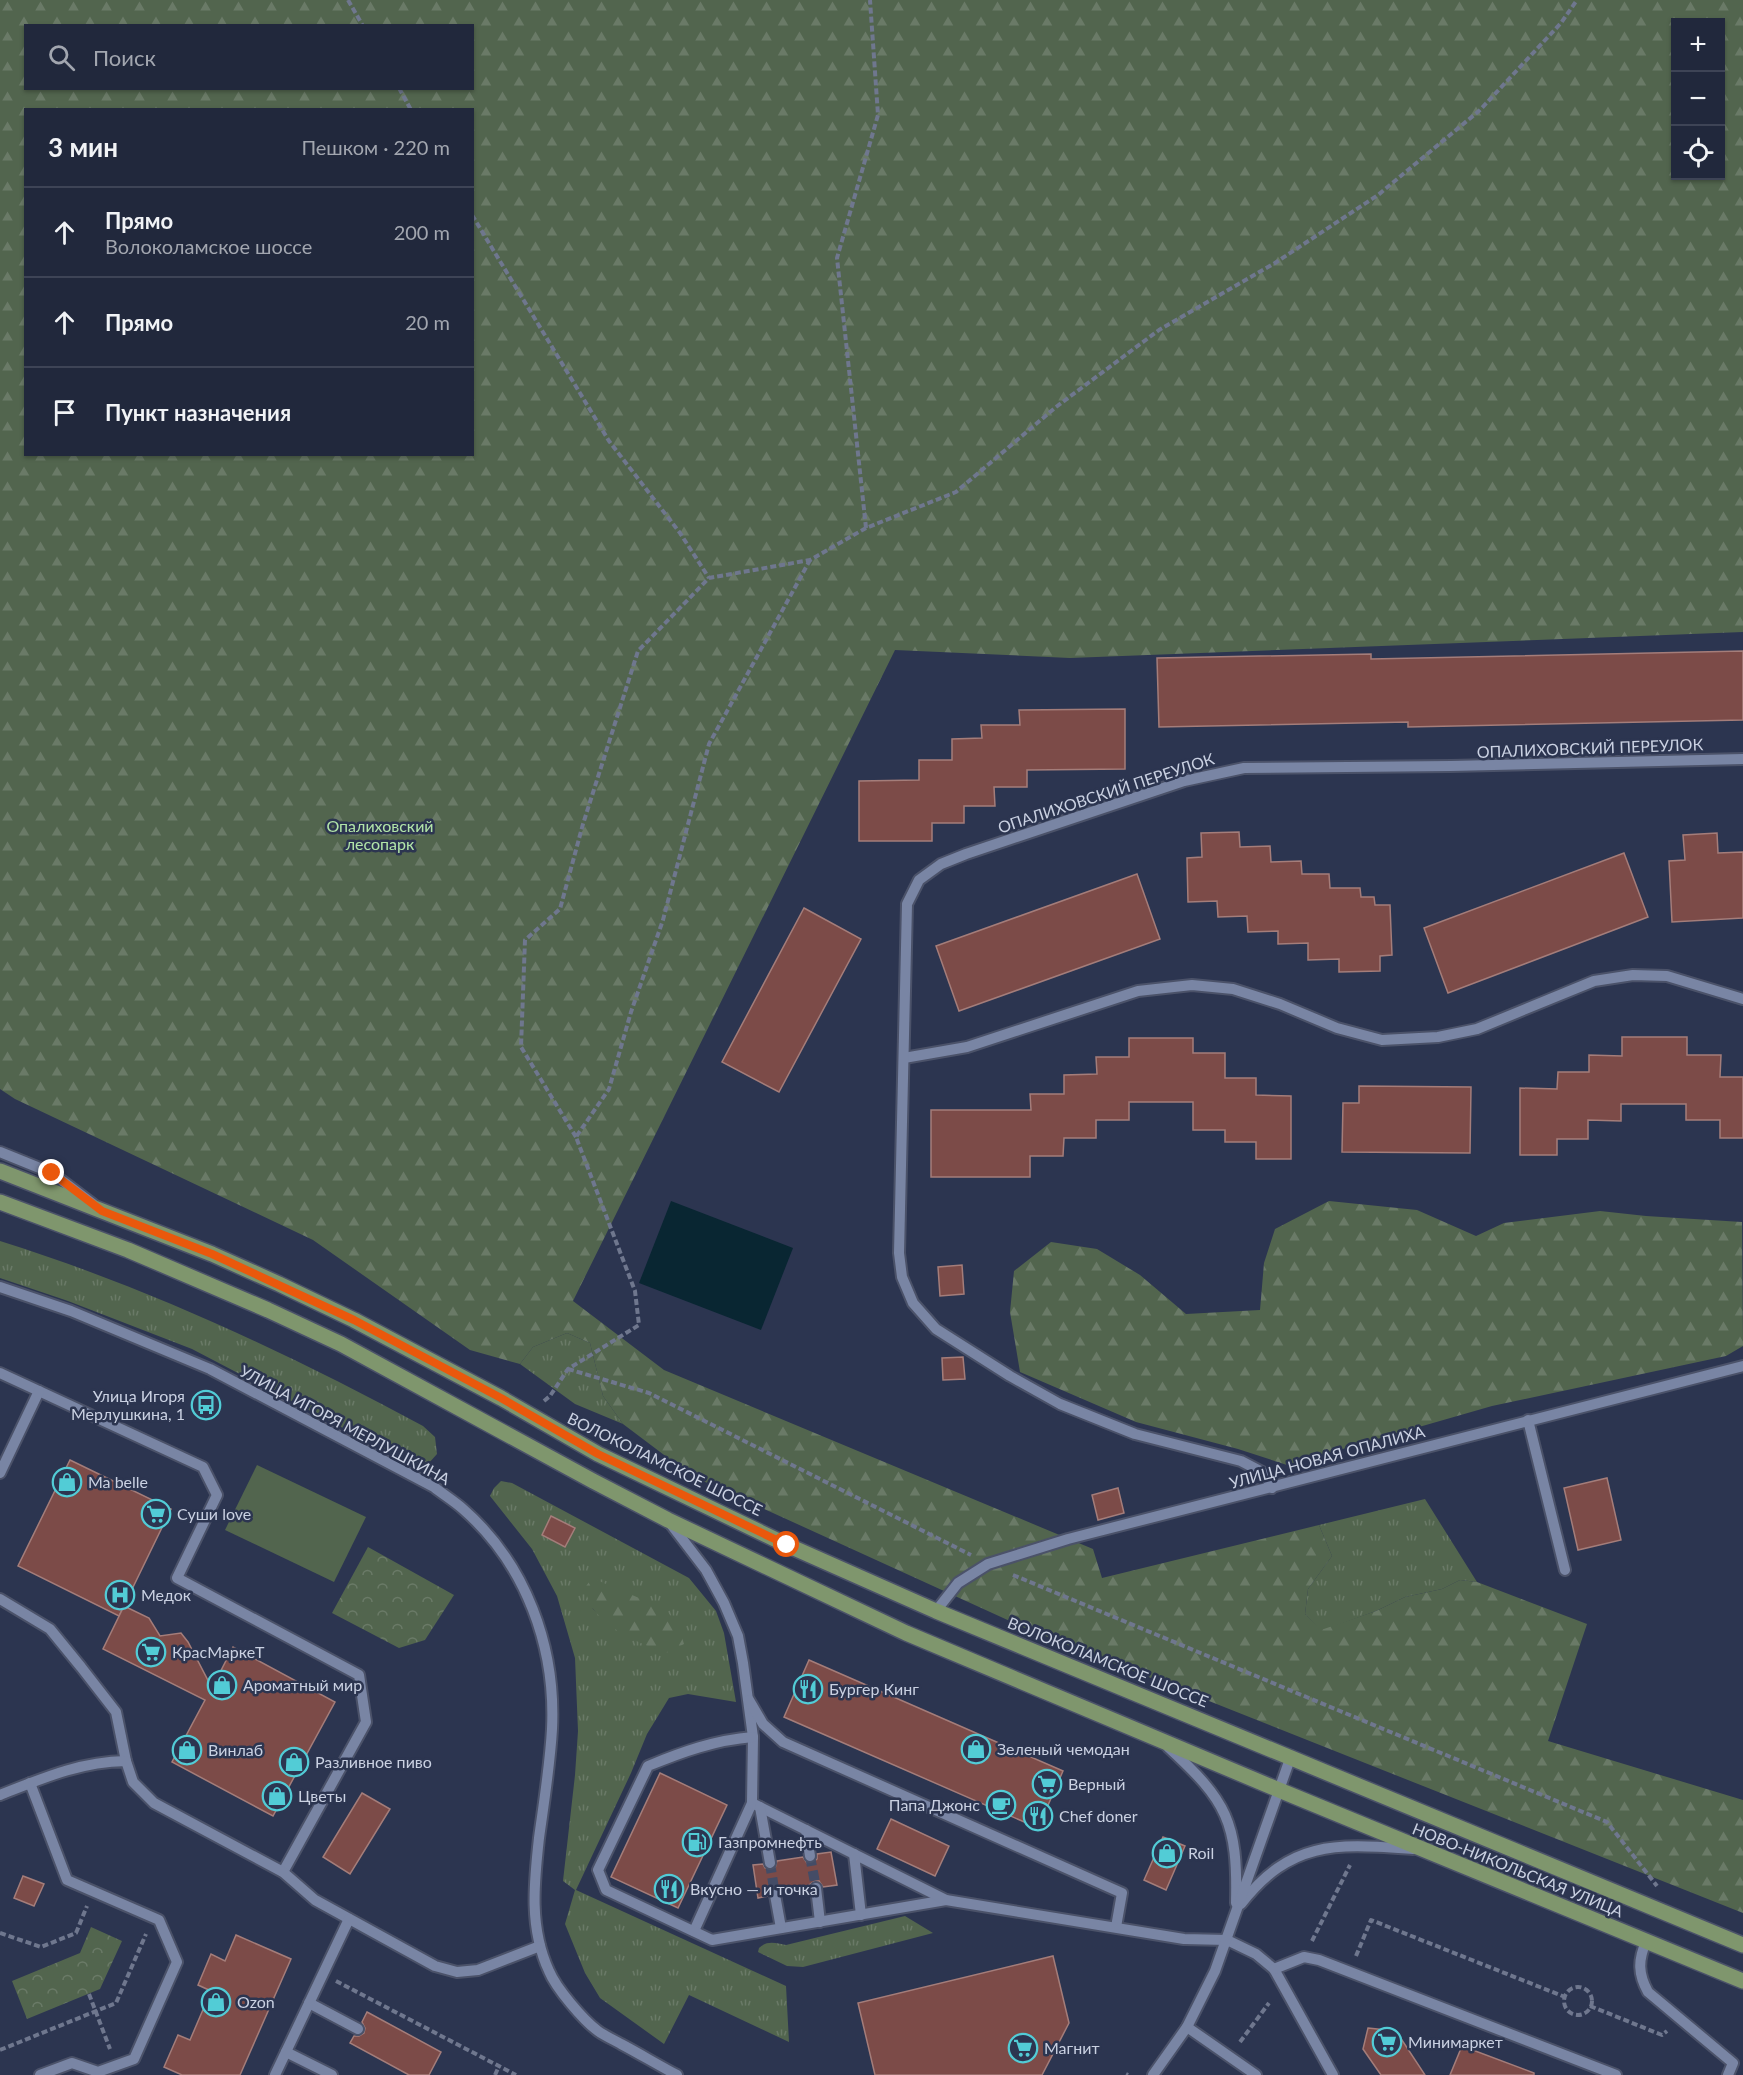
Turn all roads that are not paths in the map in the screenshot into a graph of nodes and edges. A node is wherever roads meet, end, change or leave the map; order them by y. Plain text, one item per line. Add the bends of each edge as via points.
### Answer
1 (1743, 759) edge
2 (1743, 999) edge
3 (904, 1058) junction
4 (0, 1152) edge
5 (0, 1171) edge
6 (0, 1202) edge
7 (102, 1211) junction
8 (0, 1287) edge
9 (1743, 1365) edge
10 (0, 1373) edge
11 (39, 1390) junction
12 (1528, 1420) junction
13 (0, 1473) edge
14 (1272, 1488) junction
15 (668, 1520) junction
16 (1565, 1570) dead end
17 (0, 1599) edge
18 (936, 1611) junction
19 (749, 1700) junction
20 (753, 1737) junction
21 (1163, 1742) junction
22 (1291, 1756) junction
23 (126, 1761) junction
24 (30, 1783) junction
25 (1279, 1790) junction
26 (0, 1795) edge
27 (756, 1805) junction
28 (806, 1830) junction
29 (1421, 1849) junction
30 (854, 1854) junction
31 (810, 1856) tunnel mouth
32 (770, 1863) tunnel mouth
33 (283, 1872) junction
34 (816, 1888) tunnel mouth
35 (775, 1895) tunnel mouth
36 (946, 1900) junction
37 (1236, 1912) junction
38 (861, 1915) junction
39 (349, 1919) junction
40 (820, 1922) junction
41 (1116, 1927) junction
42 (781, 1928) junction
43 (694, 1931) junction
44 (1227, 1940) junction
45 (1646, 1942) junction
46 (1743, 1945) edge
47 (540, 1946) junction
48 (1274, 1969) junction
49 (1743, 1981) edge
50 (309, 2003) junction
51 (1187, 2027) junction
52 (358, 2029) dead end
53 (286, 2052) junction
54 (40, 2075) edge
55 (275, 2075) edge
56 (332, 2075) edge
57 (677, 2075) edge
58 (1153, 2075) edge
59 (1256, 2075) edge
60 (1333, 2075) edge
61 (1616, 2075) edge
62 (1728, 2075) edge

1 - 3 street, ОПАЛИХОВСКИЙ ПЕРЕУЛОК via 1244,768 1184,781 940,864 919,880 907,904
2 - 3 street via 1667,976 1633,975 1594,981 1477,1029 1438,1037 1382,1040 1337,1028 1233,989 1192,985 1138,991 967,1047
3 - 14 street, ОПАЛИХОВСКИЙ ПЕРЕУЛОК via 899,1253 902,1277 914,1303 936,1329 1060,1404 1135,1434 1241,1461 1264,1473
4 - 7 street via 52,1173
5 - 7 main road, ВОЛОКОЛАМСКОЕ ШОССЕ
6 - 15 main road via 159,1263 341,1344
7 - 18 main road, ВОЛОКОЛАМСКОЕ ШОССЕ via 212,1254 344,1315 598,1454
8 - 47 street, УЛИЦА ИГОРЯ МЕРЛУШКИНА via 71,1311 222,1375 434,1487 488,1535 529,1599 549,1665 552,1729 533,1911
9 - 12 street, УЛИЦА НОВАЯ ОПАЛИХА
10 - 11 street
11 - 13 street
11 - 33 street via 203,1467 217,1495 177,1578 359,1675 366,1722
12 - 14 street, УЛИЦА НОВАЯ ОПАЛИХА
12 - 16 street
14 - 18 street, УЛИЦА НОВАЯ ОПАЛИХА via 1068,1539 988,1564 958,1583
15 - 19 street via 706,1570 724,1603 738,1636
15 - 21 main road via 906,1633
17 - 23 street via 50,1629 81,1667 116,1712
18 - 22 main road, ВОЛОКОЛАМСКОЕ ШОССЕ
19 - 20 street
19 - 41 street via 763,1724 783,1742 1122,1893
20 - 27 street
20 - 43 street via 687,1750 648,1766 598,1870 606,1890
21 - 25 main road
21 - 37 street via 1216,1796 1229,1821 1235,1846
22 - 25 street
22 - 46 main road, НОВО-НИКОЛЬСКАЯ УЛИЦА
23 - 24 street via 100,1761 69,1768
23 - 33 street via 133,1782 154,1803
24 - 26 street
24 - 54 street via 67,1880 159,1920 177,1962 134,2059 98,2072 72,2063
25 - 29 main road, НОВО-НИКОЛЬСКАЯ УЛИЦА
25 - 37 street
27 - 28 street
27 - 32 street
27 - 43 street
28 - 30 street
28 - 31 street
29 - 37 street via 1353,1845 1295,1857 1271,1872
29 - 45 main road, НОВО-НИКОЛЬСКАЯ УЛИЦА
30 - 36 street
30 - 38 street
33 - 39 street via 315,1900
34 - 40 street
35 - 42 street
36 - 38 street
36 - 41 street
37 - 44 street
38 - 40 street
39 - 47 street via 435,1966 457,1972 478,1970
39 - 50 street
40 - 42 street
41 - 44 street via 1184,1939
42 - 43 street via 712,1940
44 - 48 street via 1256,1954
44 - 51 street
45 - 49 main road, НОВО-НИКОЛЬСКАЯ УЛИЦА
45 - 62 street via 1640,1955 1641,1981 1648,1992 1733,2063
47 - 57 street, УЛИЦА ИГОРЯ МЕРЛУШКИНА via 549,1973 597,2030
48 - 60 street
48 - 61 street via 1304,1957 1318,1960
50 - 52 street
50 - 53 street
51 - 58 street
51 - 59 street
53 - 55 street
53 - 56 street

